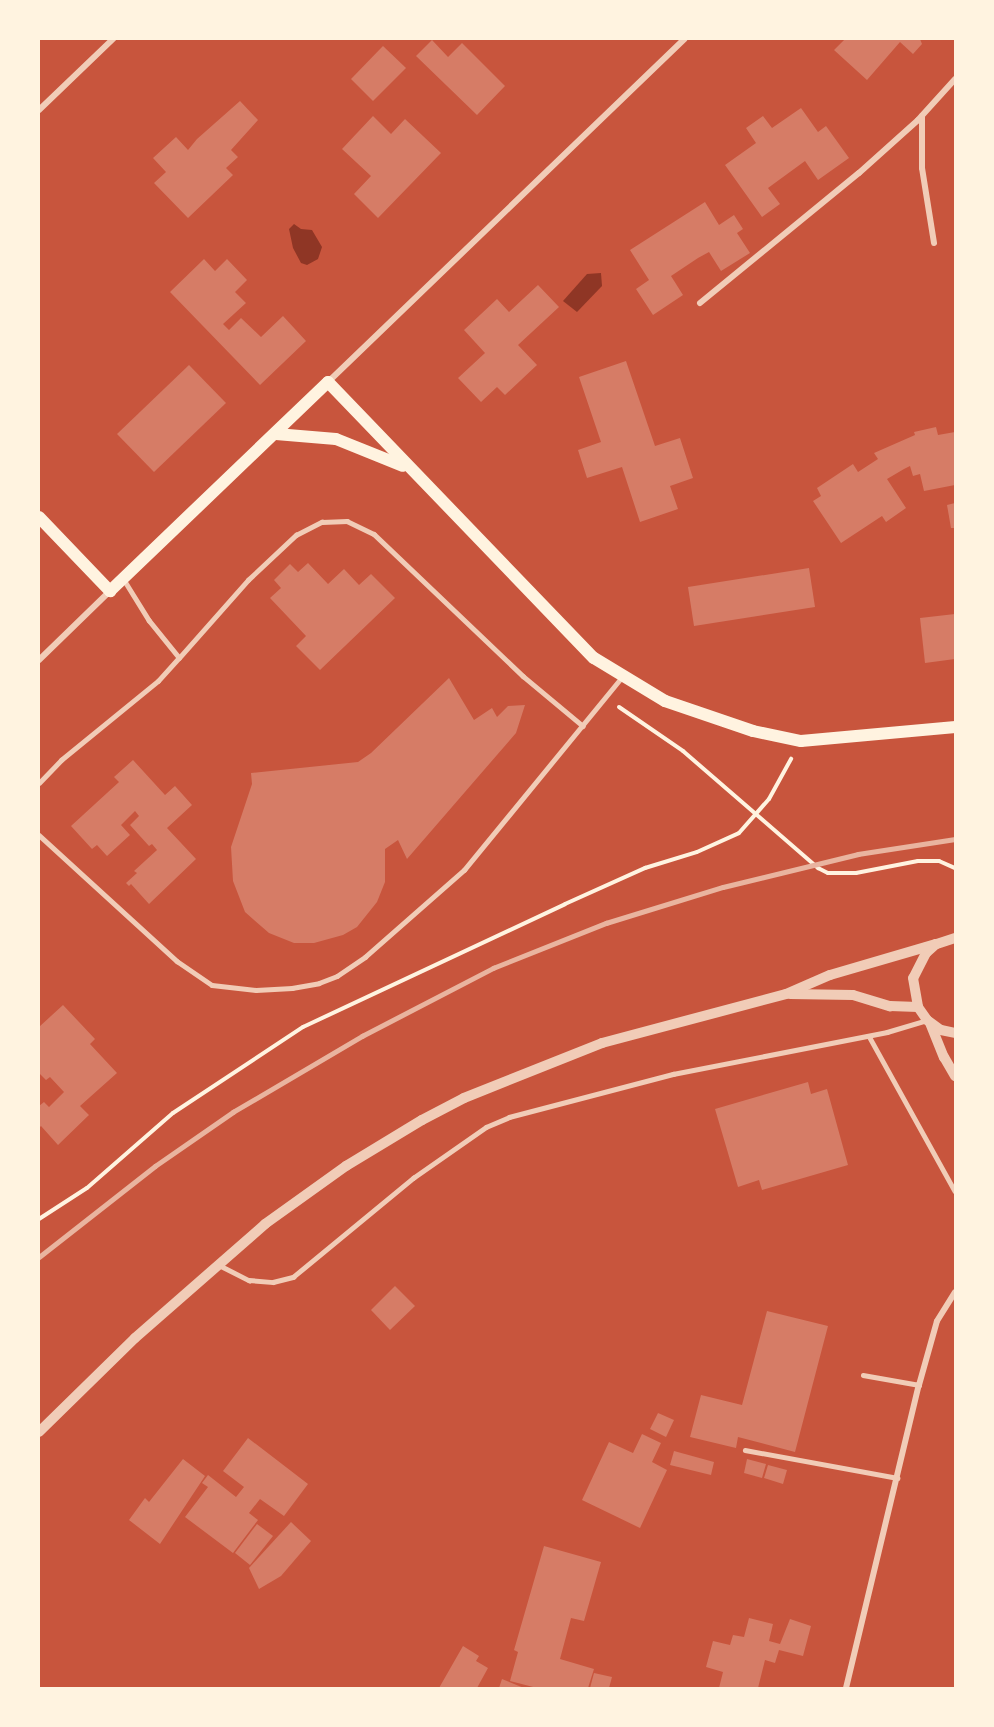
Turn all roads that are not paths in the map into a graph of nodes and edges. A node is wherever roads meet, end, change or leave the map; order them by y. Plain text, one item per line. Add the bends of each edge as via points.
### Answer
1 (113, 39) edge
2 (685, 39) edge
3 (955, 79) edge
4 (39, 110) edge
5 (922, 116) junction
6 (934, 243) dead end
7 (700, 303) dead end
8 (328, 382) junction
9 (276, 434) junction
10 (412, 471) junction
11 (39, 517) edge
12 (123, 579) junction
13 (110, 591) junction
14 (179, 658) junction
15 (39, 660) edge
16 (623, 676) junction
17 (583, 726) junction
18 (955, 727) edge
19 (39, 783) edge
20 (39, 835) edge
21 (955, 938) edge
22 (936, 944) junction
23 (786, 994) junction
24 (918, 1007) junction
25 (928, 1022) junction
26 (955, 1033) edge
27 (869, 1036) junction
28 (955, 1076) edge
29 (955, 1191) edge
30 (217, 1264) junction
31 (955, 1292) edge
32 (862, 1375) dead end
33 (919, 1384) junction
34 (39, 1432) edge
35 (745, 1450) dead end
36 (897, 1478) junction
37 (846, 1688) edge

1 - 4 street
2 - 8 street
3 - 5 street
5 - 6 street via 922,168
5 - 7 street via 788,234
8 - 9 main road
8 - 10 main road
9 - 10 main road via 336,439
9 - 12 main road
10 - 16 main road via 594,658
11 - 13 main road
12 - 13 main road
12 - 14 lane via 149,621
13 - 15 street
14 - 17 lane via 249,580 296,535 322,522 346,521 374,534 523,676
14 - 19 lane via 158,681 61,760
16 - 17 lane
16 - 18 main road via 665,701 695,712 753,731 801,741
17 - 20 lane via 464,870 365,957 319,983 256,990 212,985 177,961
21 - 22 street
22 - 23 street via 830,975
22 - 24 street via 926,953 913,978
23 - 24 street via 853,995 890,1006
23 - 30 street via 602,1043 464,1098 346,1166
24 - 25 street
25 - 26 street
25 - 27 lane
25 - 28 street
27 - 29 lane
27 - 30 lane via 673,1074 509,1116 486,1127 413,1178 293,1277 273,1282 249,1280
30 - 34 street
31 - 33 street via 937,1321
32 - 33 lane
33 - 36 street
35 - 36 lane
36 - 37 street

